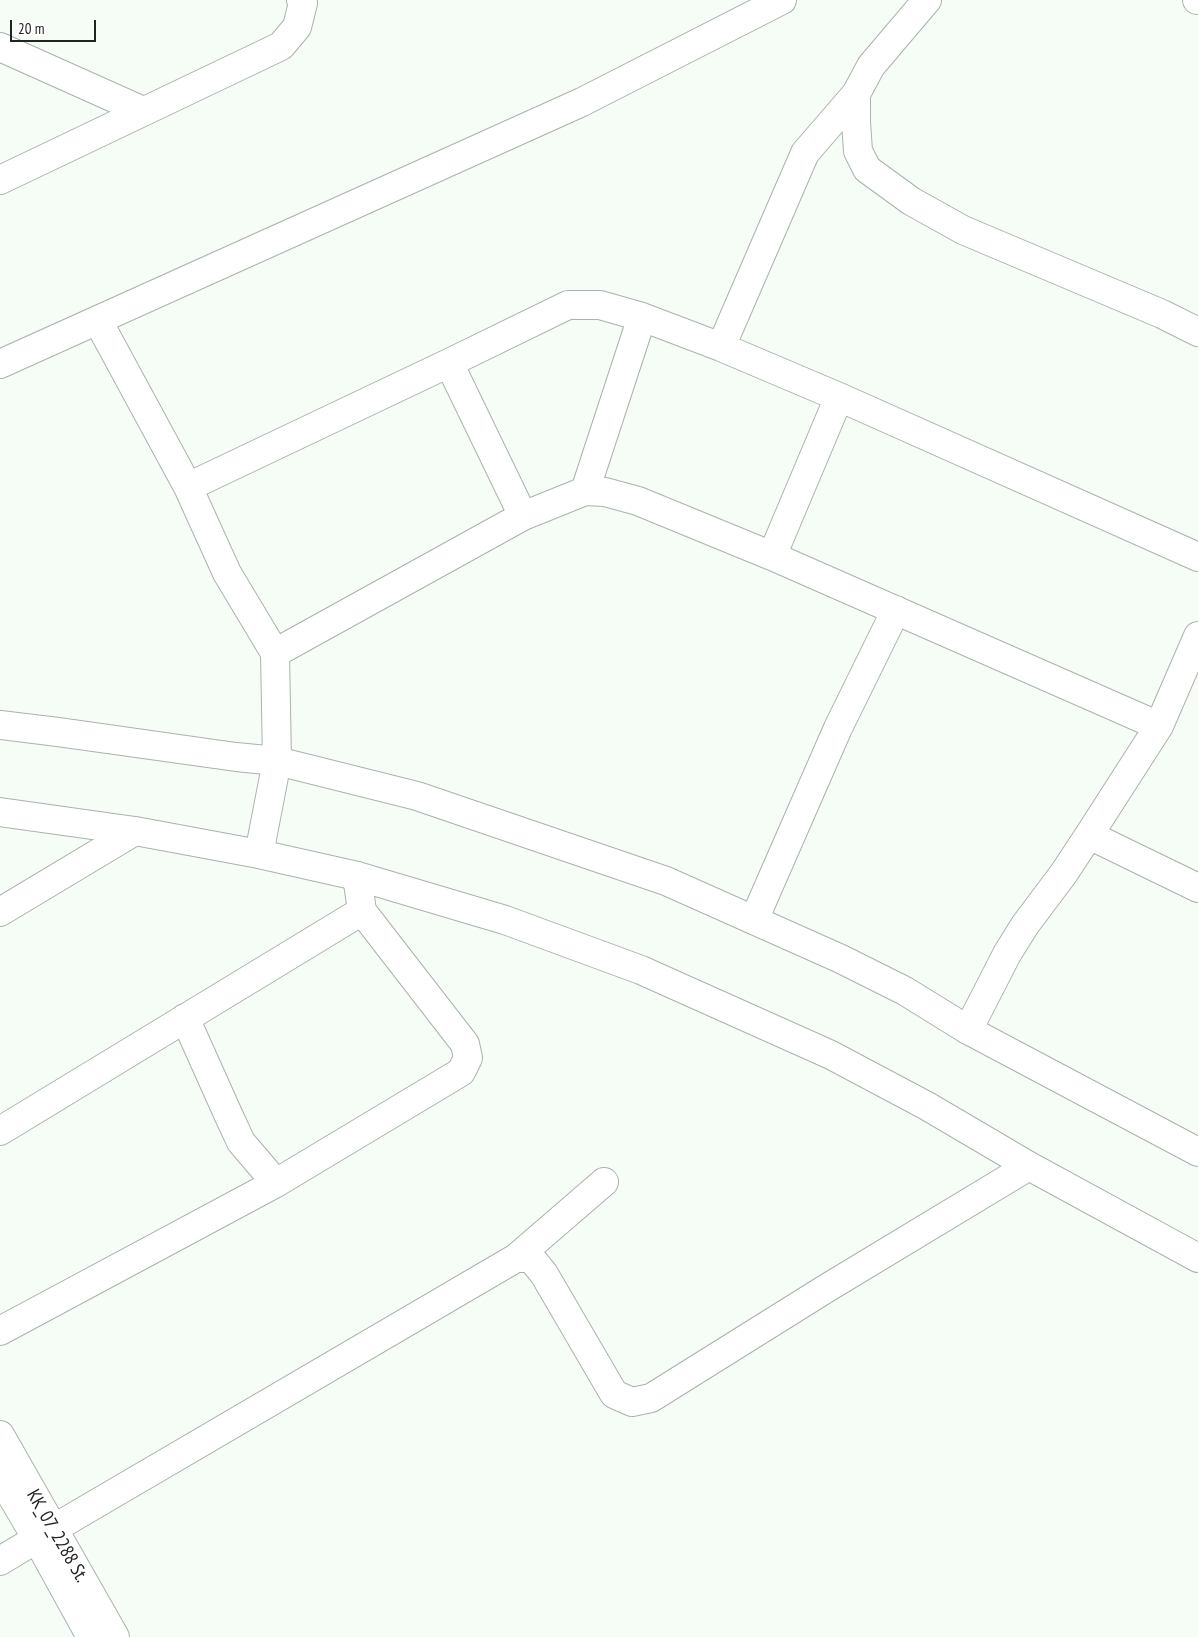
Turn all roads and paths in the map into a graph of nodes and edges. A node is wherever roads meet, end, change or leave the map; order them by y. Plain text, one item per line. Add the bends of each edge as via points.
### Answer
1 (301, 0) edge
2 (782, 0) edge
3 (927, 0) edge
4 (0, 46) edge
5 (856, 94) junction
6 (143, 111) junction
7 (0, 180) edge
8 (642, 317) junction
9 (98, 321) junction
10 (1198, 332) edge
11 (721, 346) junction
12 (0, 364) edge
13 (450, 364) junction
14 (839, 397) junction
15 (188, 487) junction
16 (585, 492) junction
17 (523, 516) junction
18 (772, 556) junction
19 (1198, 557) edge
20 (896, 610) junction
21 (1198, 636) edge
22 (275, 653) junction
23 (0, 725) edge
24 (1159, 726) junction
25 (277, 761) junction
26 (0, 812) edge
27 (135, 831) junction
28 (1088, 835) junction
29 (259, 854) junction
30 (357, 876) junction
31 (1198, 888) edge
32 (362, 911) junction
33 (0, 912) edge
34 (754, 920) junction
35 (185, 1018) junction
36 (968, 1030) junction
37 (0, 1131) edge
38 (1198, 1152) edge
39 (1029, 1166) junction
40 (276, 1182) junction
41 (604, 1182) dead end
42 (516, 1258) junction
43 (1198, 1258) edge
44 (0, 1331) edge
45 (0, 1435) edge
46 (0, 1476) edge
47 (45, 1534) junction
48 (0, 1561) edge
49 (91, 1637) edge
50 (115, 1637) edge

1 - 6 main road via 297,27 280,46
2 - 9 main road via 582,102
3 - 5 main road via 871,66
4 - 6 main road
5 - 10 main road via 858,151 867,169 911,200 963,230
5 - 11 main road via 805,153
6 - 7 main road
8 - 11 main road
8 - 13 main road via 600,305 568,305
8 - 16 main road
9 - 12 main road
9 - 15 main road
11 - 14 main road
13 - 15 main road
13 - 17 main road
14 - 18 main road
14 - 19 main road
15 - 22 main road via 228,572
16 - 17 main road
16 - 18 main road via 605,492 638,501
17 - 22 main road
18 - 20 main road
20 - 24 main road
20 - 34 main road via 838,728
21 - 24 main road
22 - 25 main road
23 - 25 main road
24 - 28 main road
25 - 29 main road
25 - 34 main road via 417,796 666,881
26 - 27 main road
27 - 29 main road
27 - 33 main road
28 - 31 main road
28 - 36 main road via 1025,924
29 - 30 main road
30 - 32 main road
30 - 39 main road via 505,920 641,970 831,1055
32 - 35 main road
32 - 40 main road via 465,1044 468,1058 461,1072
34 - 36 main road via 905,991
35 - 37 main road
35 - 40 main road via 241,1142
36 - 38 main road
39 - 42 main road via 651,1398 632,1402 614,1394 544,1274 531,1258
39 - 43 main road
40 - 44 main road
41 - 42 main road
42 - 47 main road
45 - 47 main road, KK_07_2288 St.
46 - 47 main road, KK_07_2288 St.
47 - 48 main road
47 - 49 main road, KK_07_2288 St.
47 - 50 main road, KK_07_2288 St.

